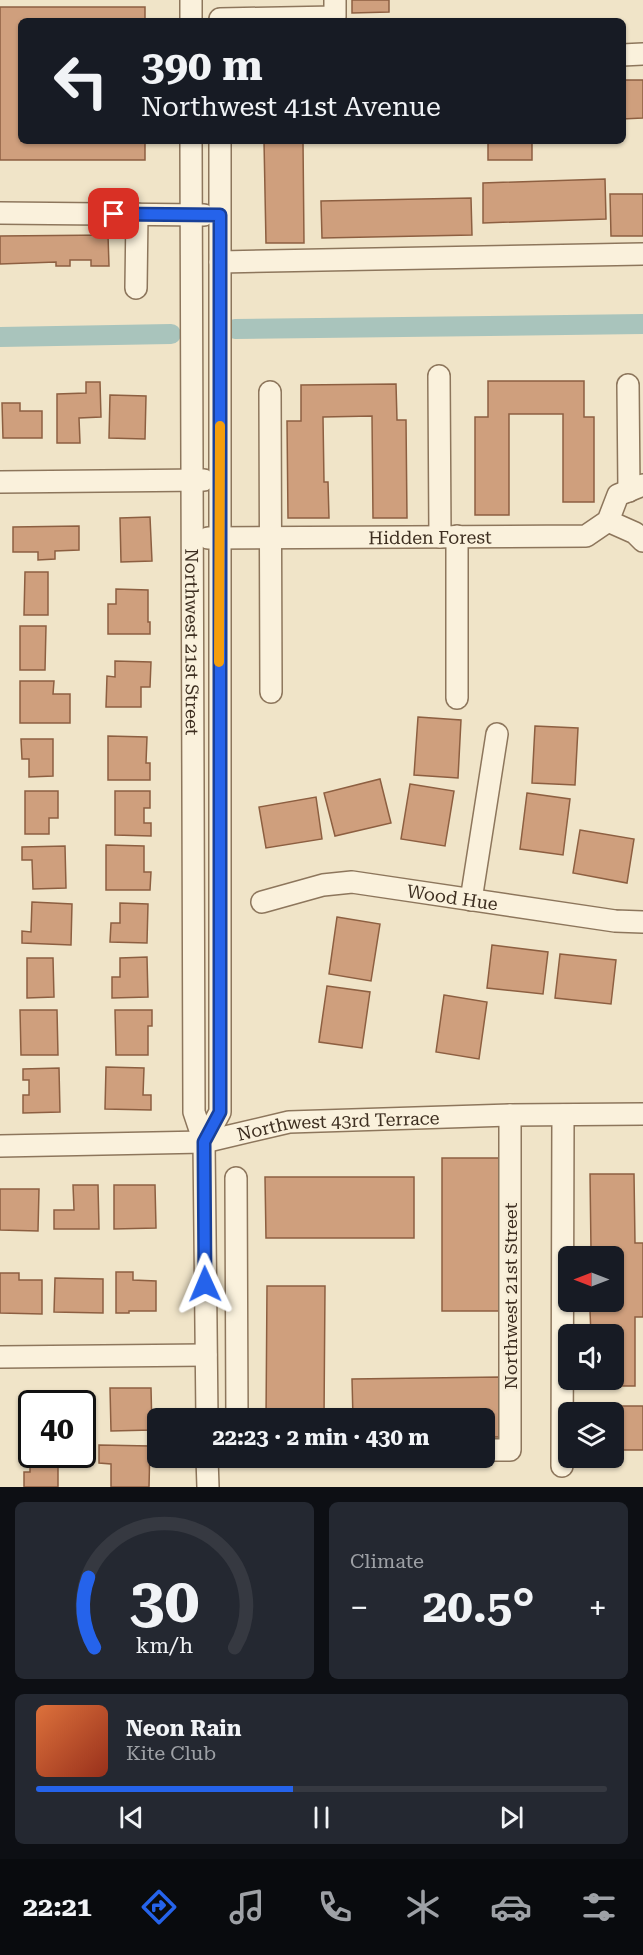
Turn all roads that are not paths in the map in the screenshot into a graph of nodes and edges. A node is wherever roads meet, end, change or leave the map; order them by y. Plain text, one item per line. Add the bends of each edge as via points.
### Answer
1 (191, 0) edge
2 (335, 0) edge
3 (220, 13) edge
4 (191, 18) edge
5 (643, 54) edge
6 (626, 55) edge
7 (191, 144) edge
8 (220, 144) edge
9 (0, 213) edge
10 (137, 214) junction
11 (191, 215) junction
12 (220, 215) junction
13 (643, 254) edge
14 (220, 262) junction
15 (136, 288) dead end
16 (439, 376) dead end
17 (628, 385) dead end
18 (270, 392) dead end
19 (220, 479) junction
20 (192, 480) junction
21 (0, 482) edge
22 (636, 488) edge
23 (608, 521) junction
24 (449, 536) junction
25 (270, 537) junction
26 (192, 538) junction
27 (220, 538) junction
28 (643, 541) edge
29 (271, 692) dead end
30 (457, 698) dead end
31 (497, 734) dead end
32 (471, 900) junction
33 (262, 902) dead end
34 (643, 922) edge
35 (643, 1114) edge
36 (510, 1115) junction
37 (562, 1115) junction
38 (204, 1142) junction
39 (0, 1146) edge
40 (236, 1178) dead end
41 (206, 1355) junction
42 (0, 1357) edge
43 (562, 1402) edge
44 (207, 1408) edge
45 (237, 1408) edge
46 (495, 1450) edge
47 (207, 1468) edge
48 (207, 1487) edge

1 - 4 street
2 - 3 street via 335,17
5 - 6 street
7 - 11 street, Northwest 21st Street
8 - 12 street, Northwest 21st Street
9 - 10 street
10 - 11 street
10 - 15 street
11 - 12 street
11 - 20 street, Northwest 21st Street
12 - 14 street, Northwest 21st Street
13 - 14 street
14 - 19 street, Northwest 21st Street
16 - 24 street
17 - 22 street
18 - 25 street
19 - 20 street
19 - 27 street, Northwest 21st Street
20 - 21 street
20 - 26 street, Northwest 21st Street
22 - 23 street via 618,495
23 - 24 street, Hidden Forest via 586,536
23 - 28 street
24 - 25 street, Hidden Forest
24 - 30 street
25 - 27 street, Hidden Forest
25 - 29 street
26 - 27 street, Hidden Forest
26 - 38 street, Northwest 21st Street via 194,1112
27 - 38 street, Northwest 21st Street via 220,1112
31 - 32 street
32 - 33 street, Wood Hue via 352,882 323,885
32 - 34 street, Wood Hue
35 - 37 street, Northwest 43rd Terrace
36 - 37 street, Northwest 43rd Terrace
36 - 38 street, Northwest 43rd Terrace via 289,1122
36 - 46 street, Northwest 21st Street via 510,1450
37 - 43 street
38 - 39 street, Northwest 43rd Terrace
38 - 41 street, Northwest 21st Street
40 - 45 street
41 - 42 street
41 - 44 street, Northwest 21st Street
47 - 48 street

